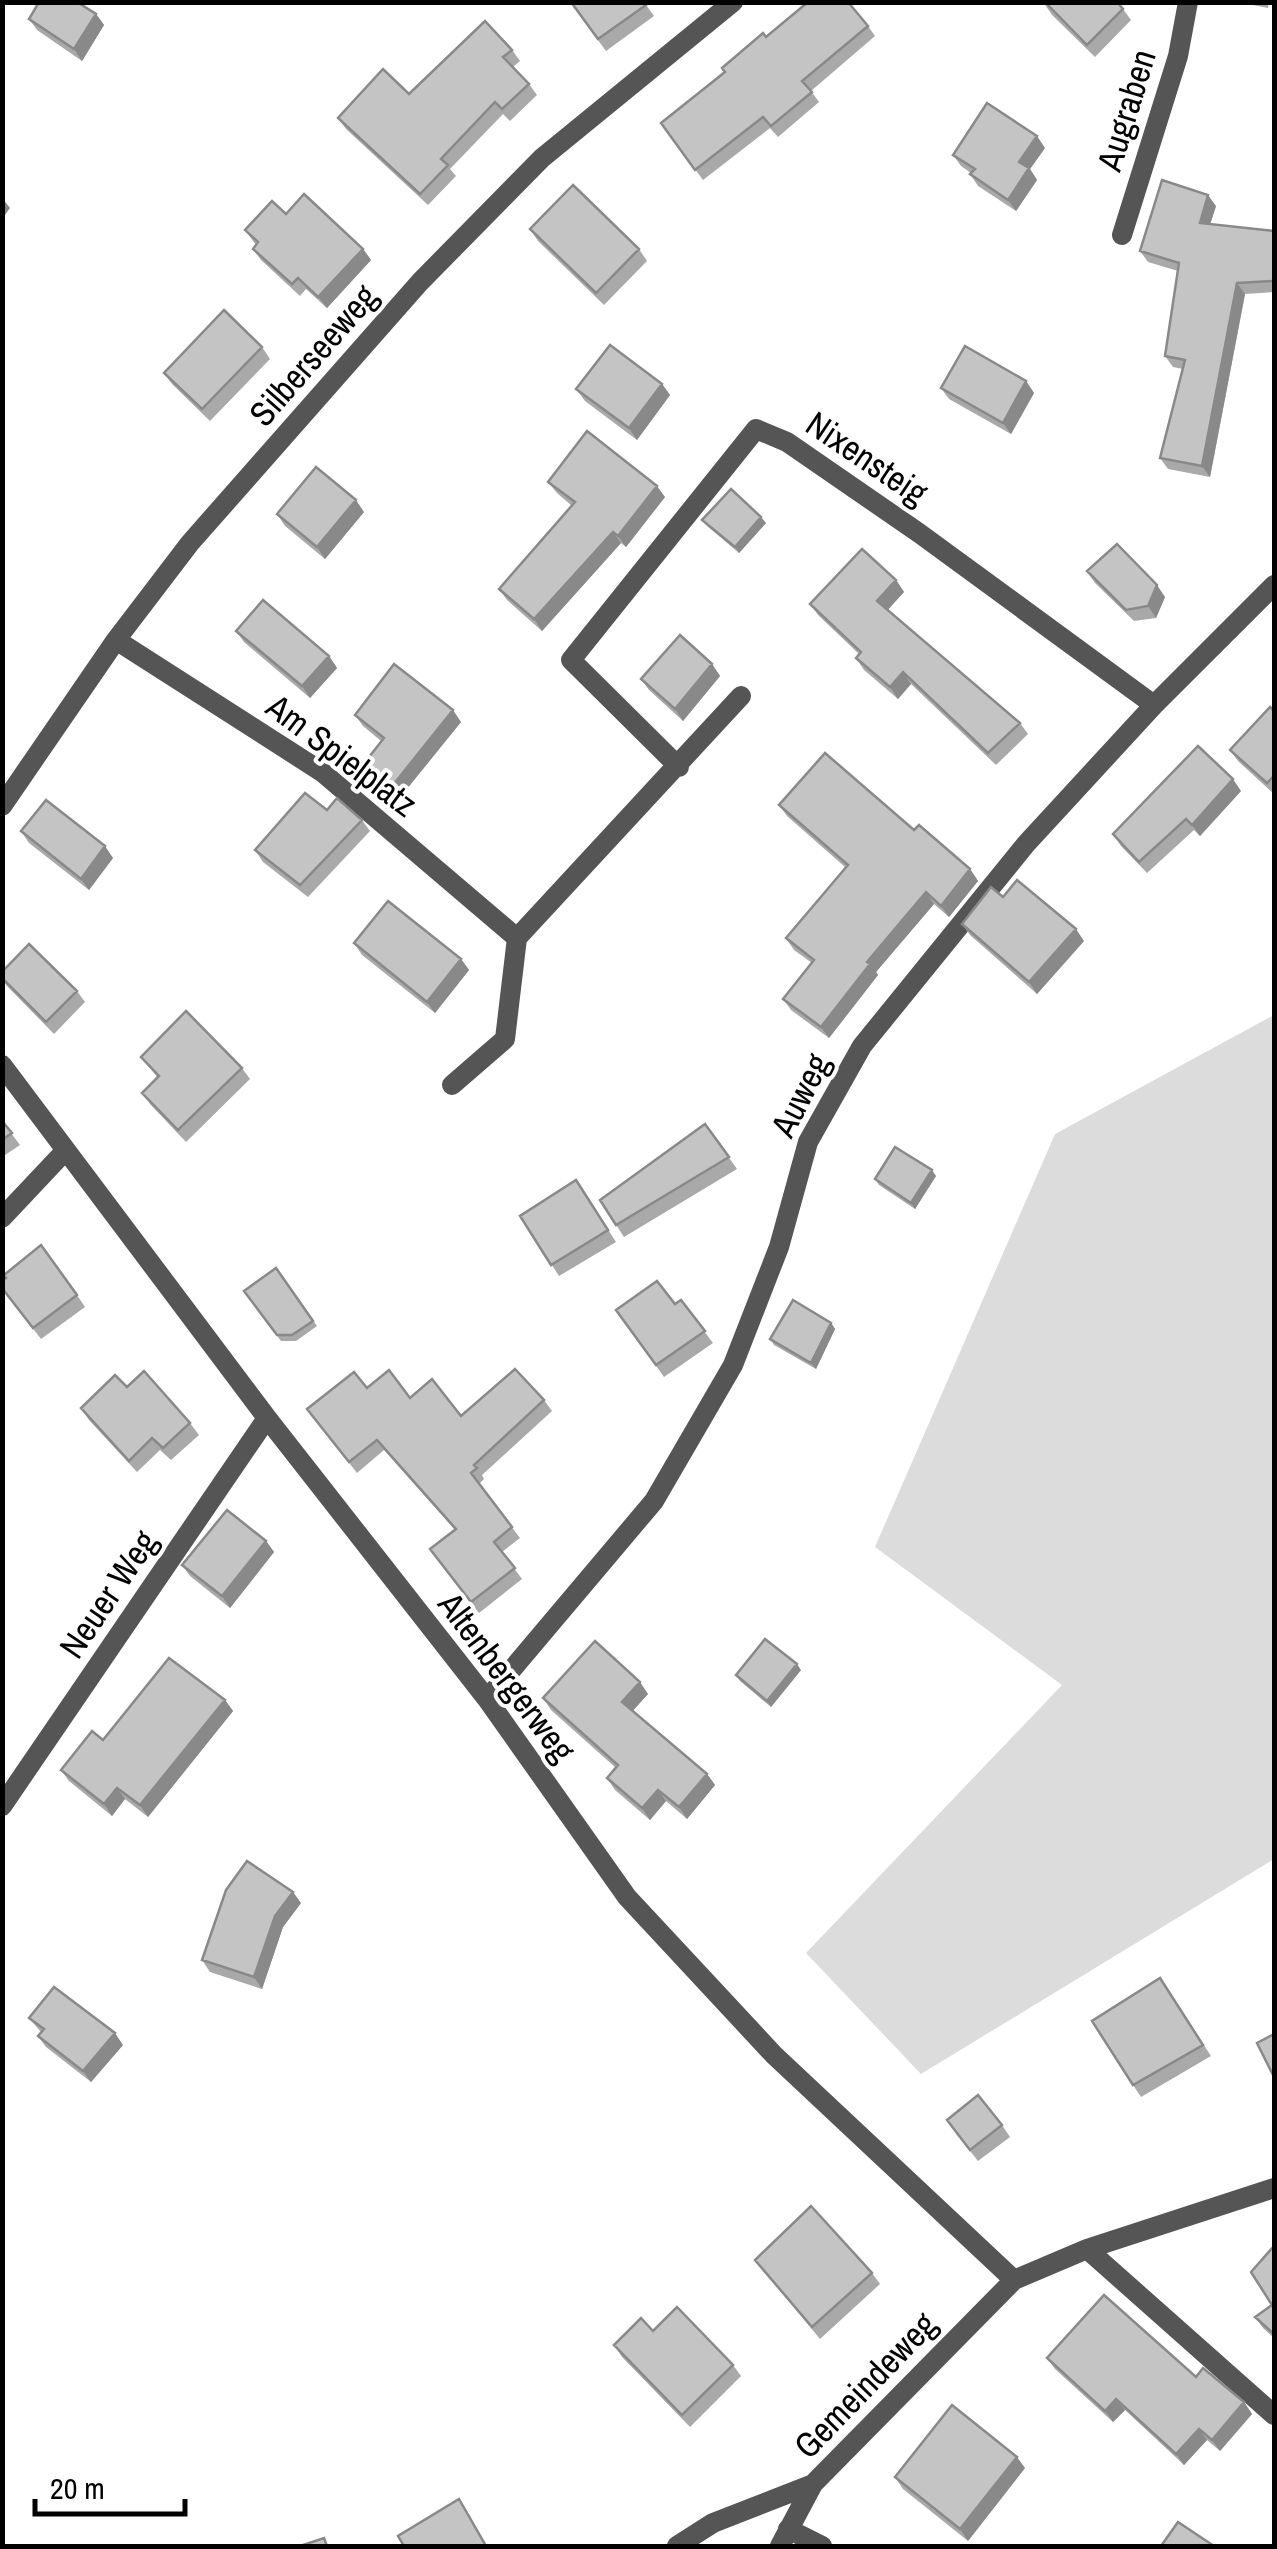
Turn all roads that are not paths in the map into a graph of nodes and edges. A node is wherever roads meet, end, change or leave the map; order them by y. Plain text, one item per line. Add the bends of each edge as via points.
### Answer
1 (733, 2) edge
2 (1188, 2) edge
3 (1122, 235) dead end
4 (1274, 585) edge
5 (116, 640) junction
6 (742, 696) dead end
7 (1154, 705) junction
8 (679, 767) junction
9 (2, 806) edge
10 (517, 938) junction
11 (2, 1065) edge
12 (452, 1085) dead end
13 (66, 1150) junction
14 (2, 1218) edge
15 (267, 1418) junction
16 (487, 1699) junction
17 (2, 1806) edge
18 (1274, 2188) edge
19 (1087, 2249) junction
20 (1014, 2280) junction
21 (1274, 2414) edge
22 (813, 2484) junction
23 (784, 2538) edge
24 (676, 2546) edge
25 (822, 2546) edge

1 - 5 street, Silberseeweg via 542,158 420,282 190,544
2 - 3 street, Augraben via 1178,56
4 - 7 street, Auweg
5 - 9 street, Silberseeweg
5 - 10 street, Am Spielplatz via 322,772
6 - 8 street
7 - 8 street, Nixensteig via 905,523 787,442 756,429 571,660
7 - 16 street, Auweg via 1026,844 862,1046 808,1142 780,1247 734,1365 654,1501
8 - 10 street
10 - 12 street via 505,1039
11 - 13 street, Altenbergerweg
13 - 14 street
13 - 15 street, Altenbergerweg
15 - 16 street, Altenbergerweg
15 - 17 street, Neuer Weg
16 - 20 street, Altenbergerweg via 627,1897 774,2056
18 - 19 street
19 - 20 street
19 - 21 street
20 - 22 street, Gemeindeweg
22 - 23 street, Gemeindeweg
22 - 24 street via 713,2522
23 - 25 street

